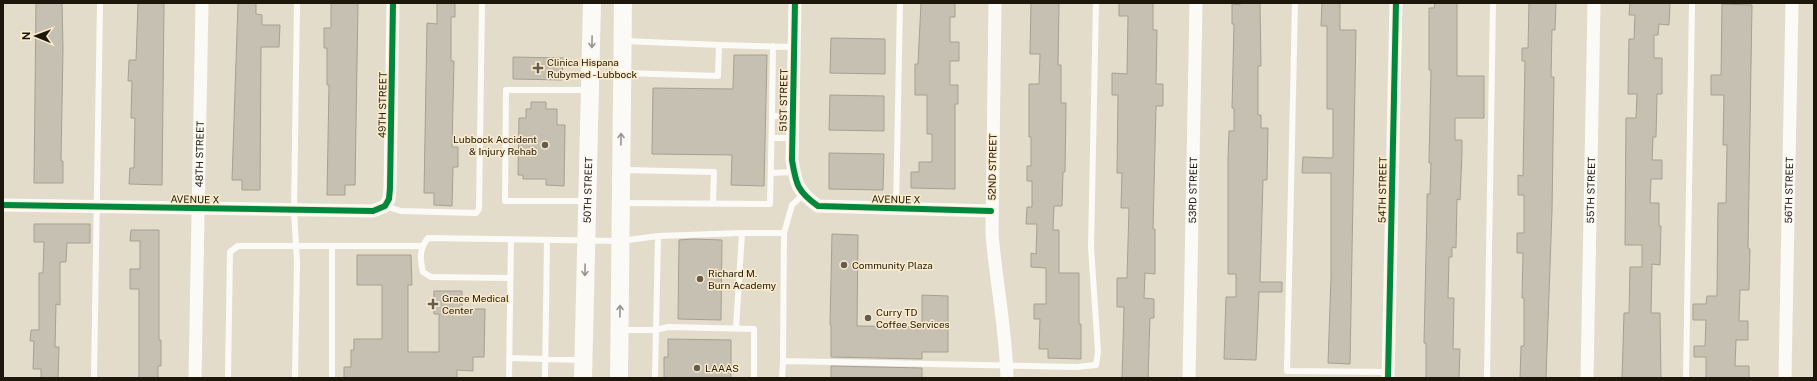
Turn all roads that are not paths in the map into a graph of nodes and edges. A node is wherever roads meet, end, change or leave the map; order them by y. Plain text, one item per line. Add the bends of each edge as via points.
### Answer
1 (100, 3) edge
2 (202, 3) edge
3 (298, 3) edge
4 (393, 3) edge
5 (482, 3) edge
6 (592, 3) edge
7 (623, 3) edge
8 (795, 3) edge
9 (900, 3) edge
10 (995, 3) edge
11 (1096, 3) edge
12 (1196, 3) edge
13 (1295, 3) edge
14 (1396, 3) edge
15 (1493, 3) edge
16 (1594, 3) edge
17 (1692, 3) edge
18 (1792, 3) edge
19 (622, 41) junction
20 (719, 44) junction
21 (773, 46) junction
22 (794, 47) junction
23 (622, 73) junction
24 (591, 90) junction
25 (772, 116) junction
26 (792, 116) junction
27 (772, 138) junction
28 (792, 138) junction
29 (621, 170) junction
30 (794, 172) junction
31 (771, 173) junction
32 (803, 196) junction
33 (588, 200) junction
34 (621, 203) junction
35 (713, 204) junction
36 (3, 205) edge
37 (385, 206) junction
38 (96, 207) junction
39 (198, 209) junction
40 (896, 209) junction
41 (294, 211) junction
42 (991, 211) junction
43 (742, 233) junction
44 (784, 233) junction
45 (658, 236) junction
46 (511, 239) junction
47 (547, 240) junction
48 (586, 240) junction
49 (620, 241) junction
50 (296, 246) junction
51 (332, 246) junction
52 (422, 246) junction
53 (510, 278) junction
54 (736, 328) junction
55 (619, 330) junction
56 (655, 330) junction
57 (509, 358) junction
58 (545, 359) junction
59 (583, 360) junction
60 (783, 361) junction
61 (1006, 365) junction
62 (1388, 375) edge
63 (94, 378) edge
64 (195, 378) edge
65 (228, 378) edge
66 (295, 378) edge
67 (332, 378) edge
68 (508, 378) edge
69 (545, 378) edge
70 (583, 378) edge
71 (619, 378) edge
72 (655, 378) edge
73 (754, 378) edge
74 (782, 378) edge
75 (1007, 378) edge
76 (1189, 378) edge
77 (1486, 378) edge
78 (1587, 378) edge
79 (1686, 378) edge
80 (1785, 378) edge

1 - 38 lane
2 - 39 street, 48TH STREET
3 - 41 lane
4 - 37 street, 49TH STREET via 390,188
5 - 37 lane via 479,208 476,213 401,211
6 -> 24 main road, 50TH STREET
7 - 19 main road
8 - 22 street, 51ST STREET
9 - 40 lane
10 - 42 street, 52ND STREET
11 - 61 lane via 1091,247 1098,352 1096,364 1077,367
12 - 76 street, 53RD STREET
13 - 62 lane via 1287,371
14 - 62 street, 54TH STREET
15 - 77 lane
16 - 78 street, 55TH STREET
17 - 79 lane
18 - 80 street, 56TH STREET
19 - 20 lane
19 - 23 main road
20 - 21 lane
20 - 23 lane via 718,76
21 - 22 lane
21 - 25 lane
22 - 26 street, 51ST STREET
29 -> 23 main road
24 - 33 main road, 50TH STREET
24 - 33 lane via 506,90 505,201
25 - 26 lane
25 - 27 lane
26 - 28 street, 51ST STREET
27 - 28 lane
27 - 31 lane
28 - 30 street, 51ST STREET
29 - 34 main road
29 - 35 lane via 714,172
30 - 31 lane
30 - 32 street, 51ST STREET
31 - 35 lane via 770,204
32 - 40 street, AVENUE X via 818,206
32 - 44 lane via 792,205
33 - 48 main road, 50TH STREET
34 - 35 lane
34 - 49 main road
36 - 38 street, AVENUE X
37 - 41 street, AVENUE X via 373,211
38 - 39 street, AVENUE X
38 - 63 lane
39 - 41 street, AVENUE X
39 - 64 street, 48TH STREET
40 - 42 street, AVENUE X
41 - 50 lane
42 - 61 street, 52ND STREET
43 - 44 lane
43 - 45 lane
43 - 54 lane
44 - 60 lane
45 - 49 lane
45 - 56 lane
46 - 47 lane
46 - 52 lane via 428,238
46 - 53 lane
47 - 48 lane
47 - 58 lane
48 - 49 lane
48 -> 59 main road, 50TH STREET
55 -> 49 main road
50 - 51 lane
50 - 65 lane via 238,246 230,252
50 - 66 lane
51 - 52 lane
51 - 67 lane
52 - 53 lane via 420,261 423,272 431,276
53 - 57 lane
54 - 56 lane via 668,327
54 - 73 lane via 754,329
55 - 56 lane
55 - 71 main road
56 - 72 lane
57 - 58 lane
57 - 68 lane
58 - 59 lane
58 - 69 lane
59 - 70 main road, 50TH STREET
60 - 61 lane
60 - 74 lane
61 - 75 street, 52ND STREET

